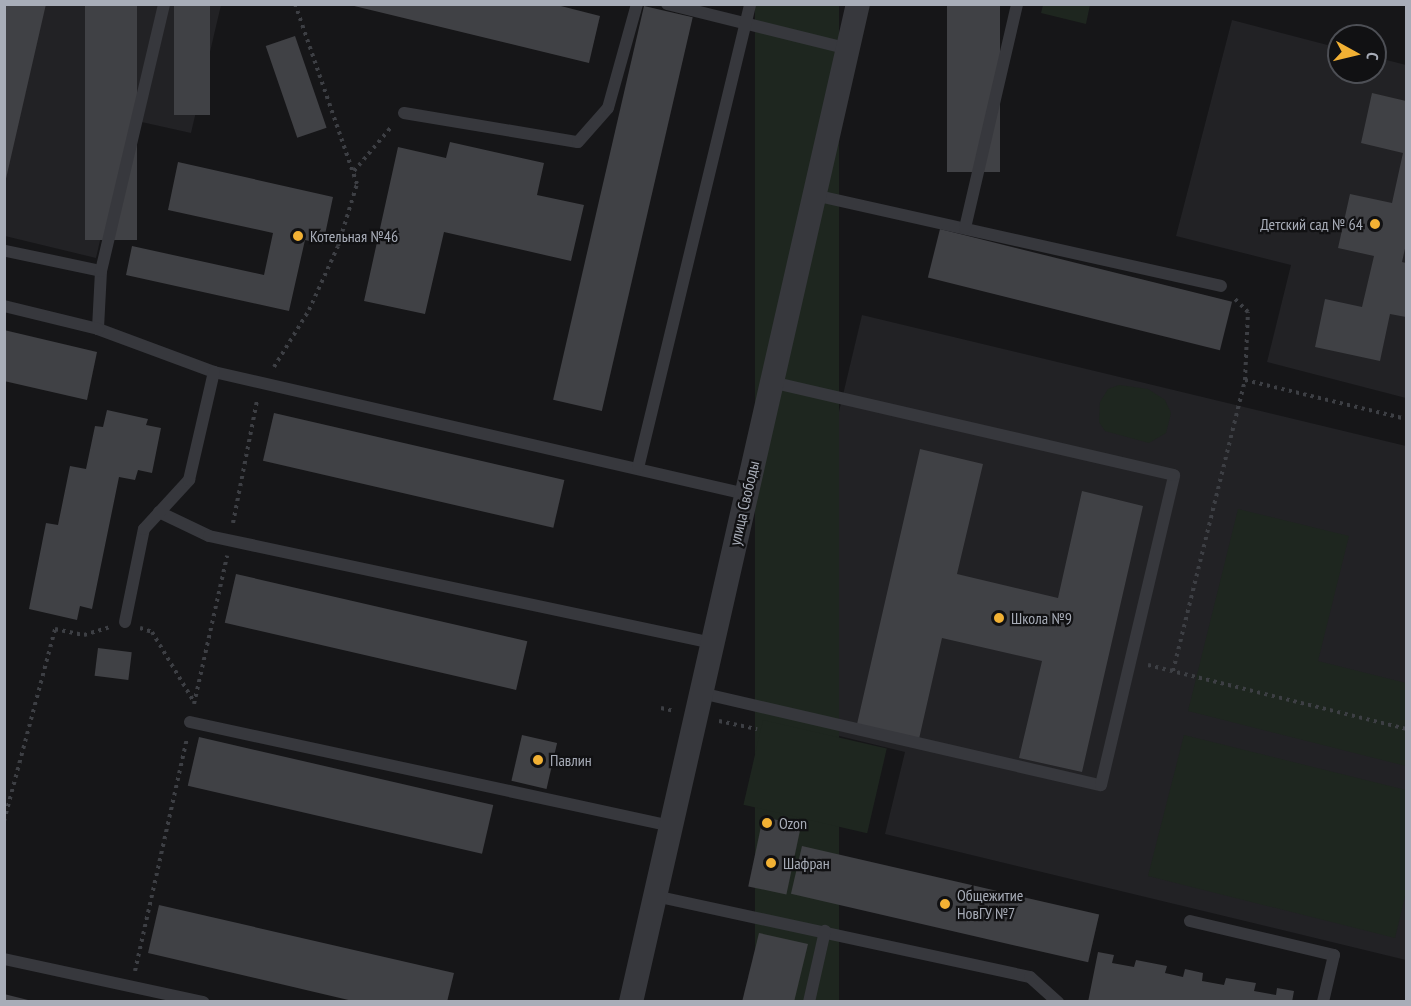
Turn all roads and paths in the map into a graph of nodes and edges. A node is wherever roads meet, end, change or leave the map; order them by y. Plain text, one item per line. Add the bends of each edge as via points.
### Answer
1 (164, 4) edge
2 (295, 4) edge
3 (637, 4) edge
4 (667, 4) edge
5 (750, 4) edge
6 (858, 4) edge
7 (1017, 4) edge
8 (746, 22) junction
9 (849, 49) junction
10 (404, 113) joint
11 (353, 171) junction
12 (814, 195) junction
13 (965, 228) junction
14 (6, 250) dead end
15 (101, 271) junction
16 (1221, 286) joint
17 (4, 306) edge
18 (98, 329) junction
19 (214, 372) junction
20 (271, 373) dead end
21 (1245, 380) junction
22 (772, 382) junction
23 (261, 394) dead end
24 (1407, 419) edge
25 (638, 468) junction
26 (746, 494) junction
27 (159, 512) junction
28 (231, 534) dead end
29 (229, 546) dead end
30 (125, 622) junction
31 (712, 643) junction
32 (1130, 660) junction
33 (1173, 671) junction
34 (701, 693) junction
35 (194, 703) junction
36 (190, 722) junction
37 (1407, 729) edge
38 (4, 821) edge
39 (670, 826) junction
40 (655, 896) junction
41 (1190, 921) dead end
42 (825, 931) junction
43 (4, 959) edge
44 (132, 986) junction
45 (203, 1002) edge
46 (631, 1002) edge
47 (809, 1002) edge
48 (1058, 1002) edge
49 (1323, 1002) edge

1 - 15 lane
2 - 11 path
3 - 10 lane via 608,108 578,142
4 - 8 lane
5 - 8 lane
6 - 9 street, улица Свободы
7 - 13 lane
8 - 9 lane
8 - 25 lane
9 - 12 street, улица Свободы
10 - 11 path
11 - 20 path via 357,184 338,246 309,310
12 - 13 lane
12 - 22 street, улица Свободы
13 - 16 lane
14 - 15 lane
15 - 18 lane
16 - 21 path via 1248,312
17 - 18 lane
18 - 19 lane
19 - 25 lane
19 - 27 lane via 189,480
21 - 24 path
21 - 33 path
22 - 26 street, улица Свободы
22 - 32 lane via 1174,475
23 - 28 path
25 - 26 lane
26 - 31 street, улица Свободы
27 - 30 lane via 144,530
27 - 31 lane via 209,536
29 - 35 path
30 - 35 path via 152,632
30 - 38 path via 84,635 55,629
31 - 34 street, улица Свободы
32 - 33 path
32 - 34 lane via 1101,785
33 - 37 path
34 - 39 street, улица Свободы
35 - 36 path
36 - 39 lane
36 - 44 path
39 - 40 street, улица Свободы
40 - 42 lane
40 - 46 street, улица Свободы
41 - 49 lane via 1334,955
42 - 47 lane
42 - 48 lane via 1030,977
43 - 44 lane
44 - 45 lane

